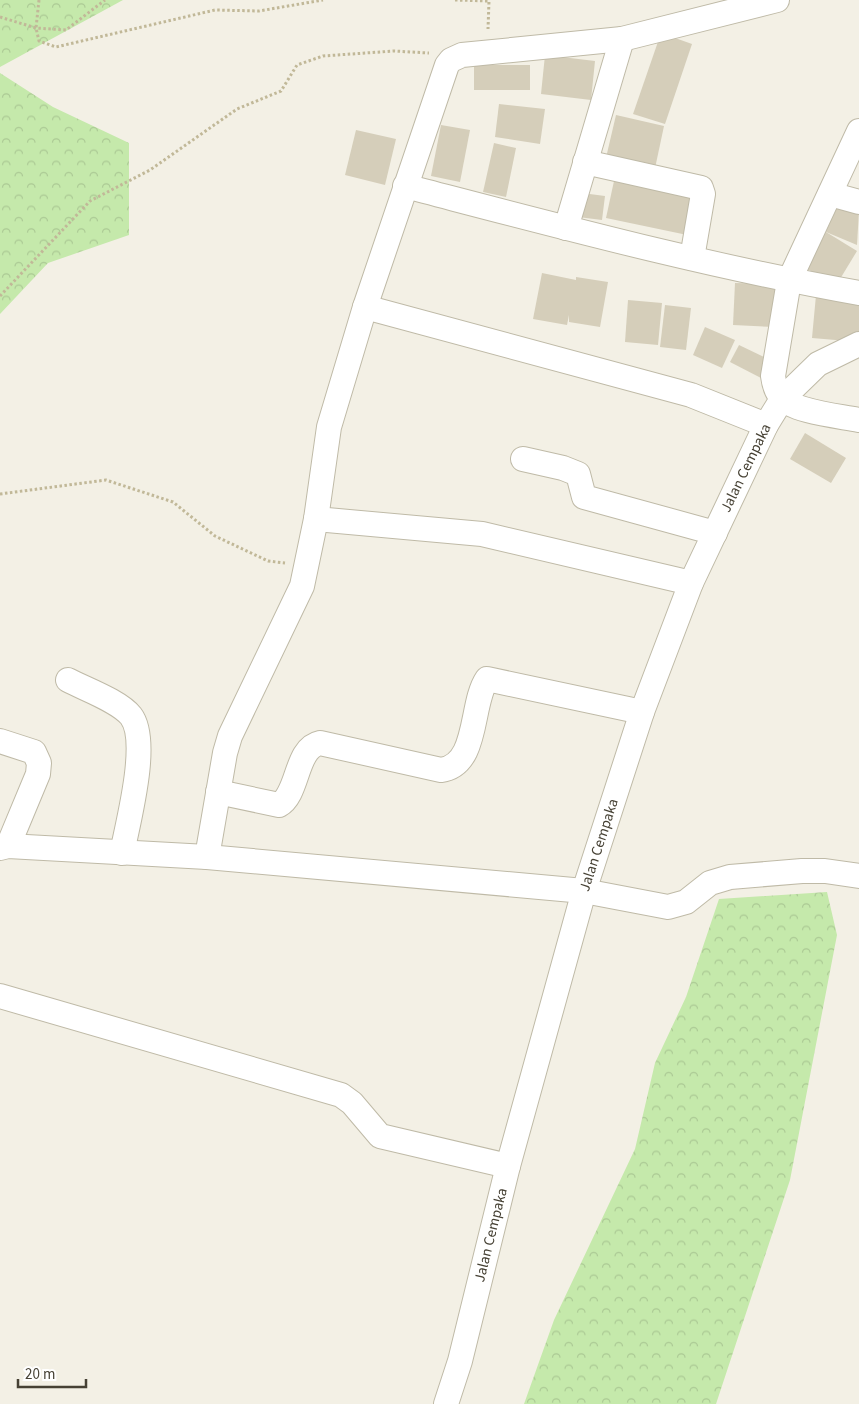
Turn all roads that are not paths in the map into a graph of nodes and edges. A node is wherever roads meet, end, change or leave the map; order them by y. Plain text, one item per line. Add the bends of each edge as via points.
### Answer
1 (777, 0) edge
2 (622, 40) junction
3 (859, 131) edge
4 (585, 162) junction
5 (405, 186) junction
6 (830, 194) junction
7 (859, 202) edge
8 (566, 228) junction
9 (692, 258) junction
10 (789, 281) junction
11 (859, 293) edge
12 (365, 306) junction
13 (859, 344) edge
14 (782, 399) junction
15 (859, 420) edge
16 (766, 425) junction
17 (523, 460) dead end
18 (316, 520) junction
19 (715, 533) junction
20 (691, 583) junction
21 (68, 680) dead end
22 (642, 712) junction
23 (0, 741) edge
24 (218, 792) junction
25 (4, 847) edge
26 (122, 852) junction
27 (206, 857) junction
28 (859, 876) edge
29 (584, 891) junction
30 (0, 996) edge
31 (508, 1166) junction
32 (446, 1404) edge

1 - 2 street
2 - 4 street
2 - 5 street via 462,55 451,60
3 - 6 street
4 - 8 street
4 - 9 street via 701,188 703,194
5 - 8 street
5 - 12 street
6 - 7 street
6 - 10 street
8 - 9 street
9 - 10 street
10 - 11 street
10 - 14 street via 773,376
12 - 16 street via 691,395
12 - 18 street via 329,427
13 - 14 street, Jalan Cempaka via 818,364
14 - 15 street via 797,407
14 - 16 street, Jalan Cempaka
16 - 19 street, Jalan Cempaka
17 - 19 street via 578,474 584,497
18 - 20 street via 482,534
18 - 24 street via 302,586 230,736
19 - 20 street, Jalan Cempaka
20 - 22 street, Jalan Cempaka
21 - 26 street via 119,706 132,717 138,736 139,757
22 - 24 street via 487,679 463,758 447,769 320,743 308,750 287,797 279,805
22 - 29 street, Jalan Cempaka
23 - 25 street via 34,752 39,764 38,774
24 - 27 street
25 - 26 street
26 - 27 street
27 - 29 street
28 - 29 street via 802,870 730,877 710,883 686,902 668,906
29 - 31 street, Jalan Cempaka
30 - 31 street via 340,1096 352,1103 380,1136
31 - 32 street, Jalan Cempaka

